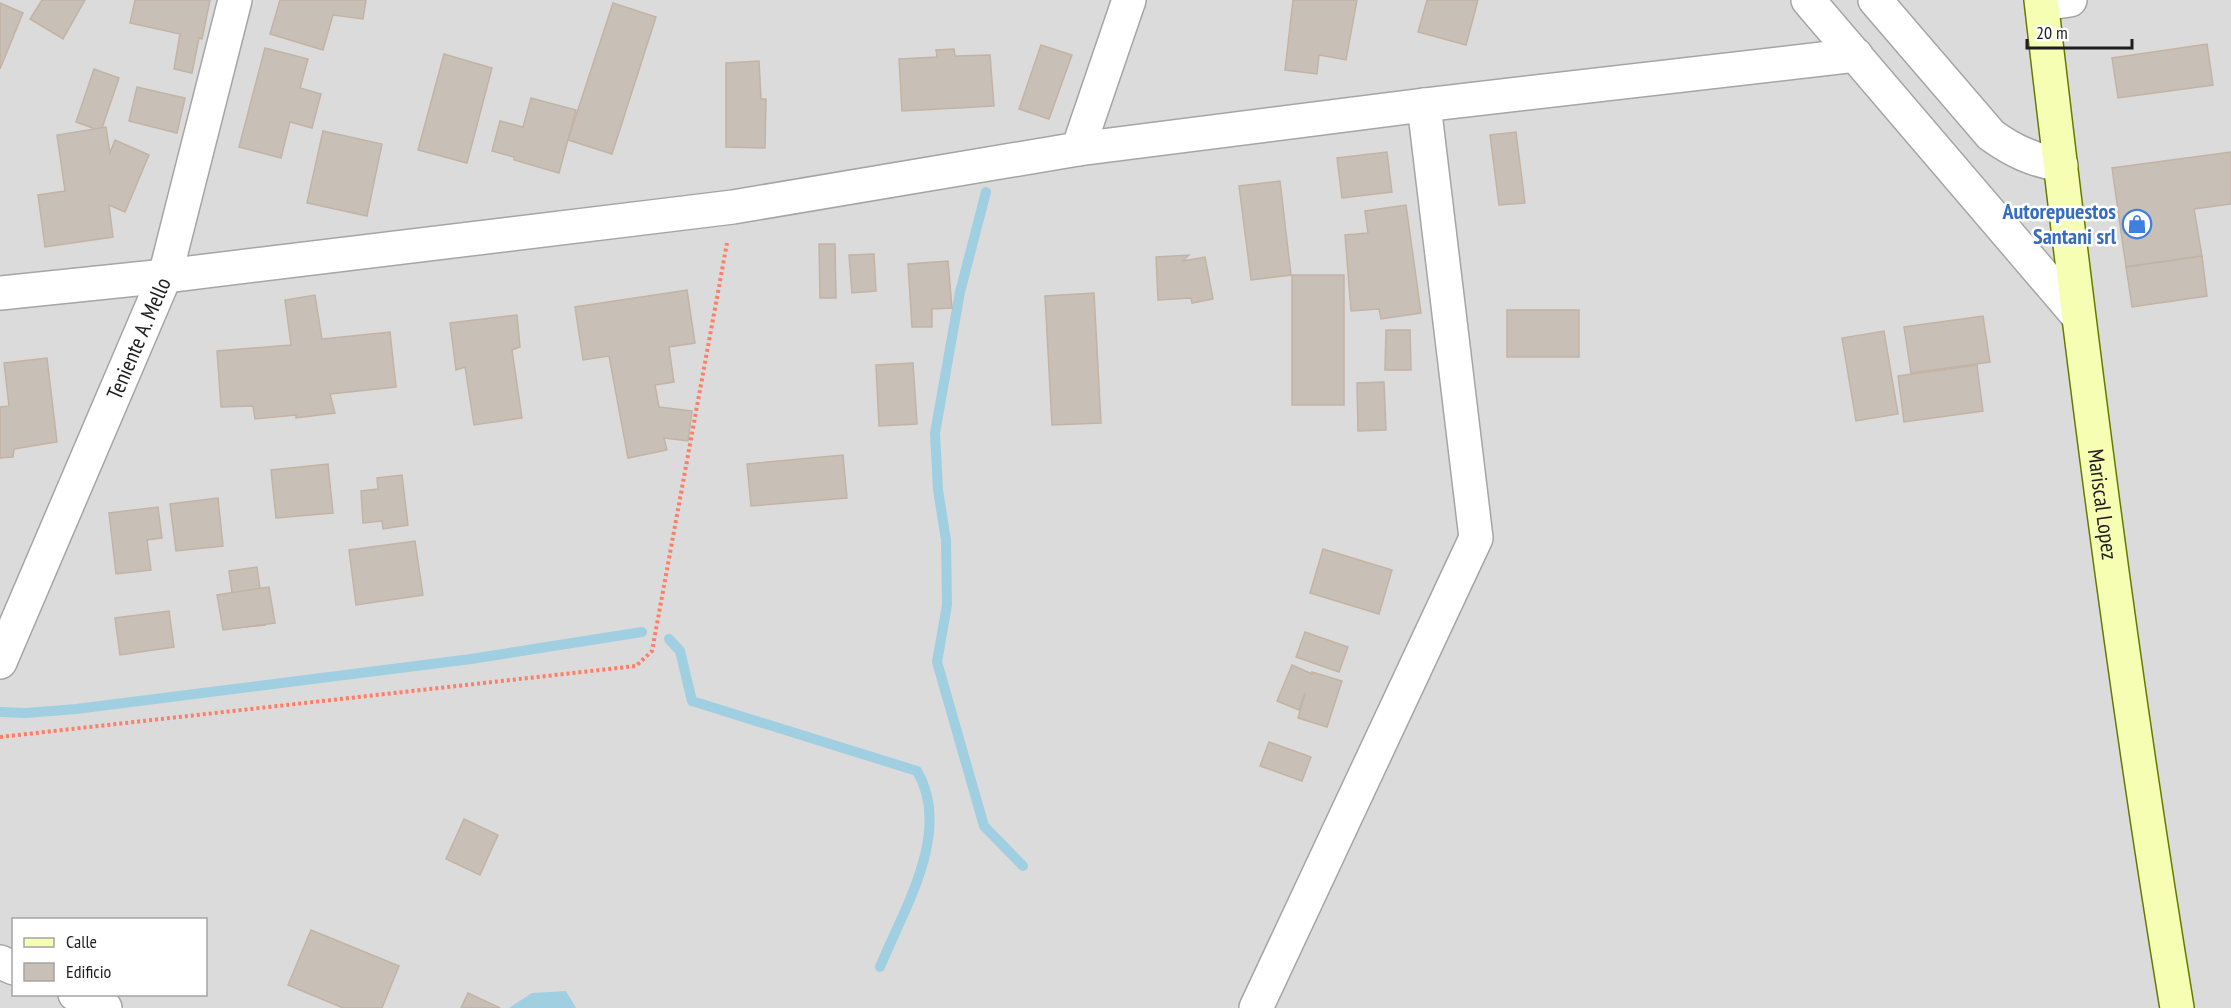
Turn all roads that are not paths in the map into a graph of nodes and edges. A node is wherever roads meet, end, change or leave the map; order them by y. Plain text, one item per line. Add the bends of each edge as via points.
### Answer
1 (235, 0) edge
2 (1129, 0) edge
3 (1808, 0) edge
4 (1875, 0) edge
5 (2051, 2) edge
6 (1856, 55) junction
7 (1424, 105) junction
8 (1078, 149) junction
9 (2061, 165) junction
10 (165, 276) junction
11 (0, 293) edge
12 (2078, 316) junction
13 (0, 662) edge
14 (79, 996) edge
15 (105, 1008) edge
16 (1256, 1008) edge
17 (2177, 1008) edge

1 - 10 street, Teniente A. Mello
2 - 8 street
3 - 6 street
4 - 9 street via 1991,135 2031,159
5 - 9 main road, Mariscal Lopez
6 - 7 street
6 - 12 street
7 - 8 street
7 - 16 street via 1476,538
8 - 10 street via 734,207
9 - 12 main road, Mariscal Lopez
10 - 11 street
10 - 13 street, Teniente A. Mello
12 - 17 main road, Mariscal Lopez via 2143,800
14 - 15 street

